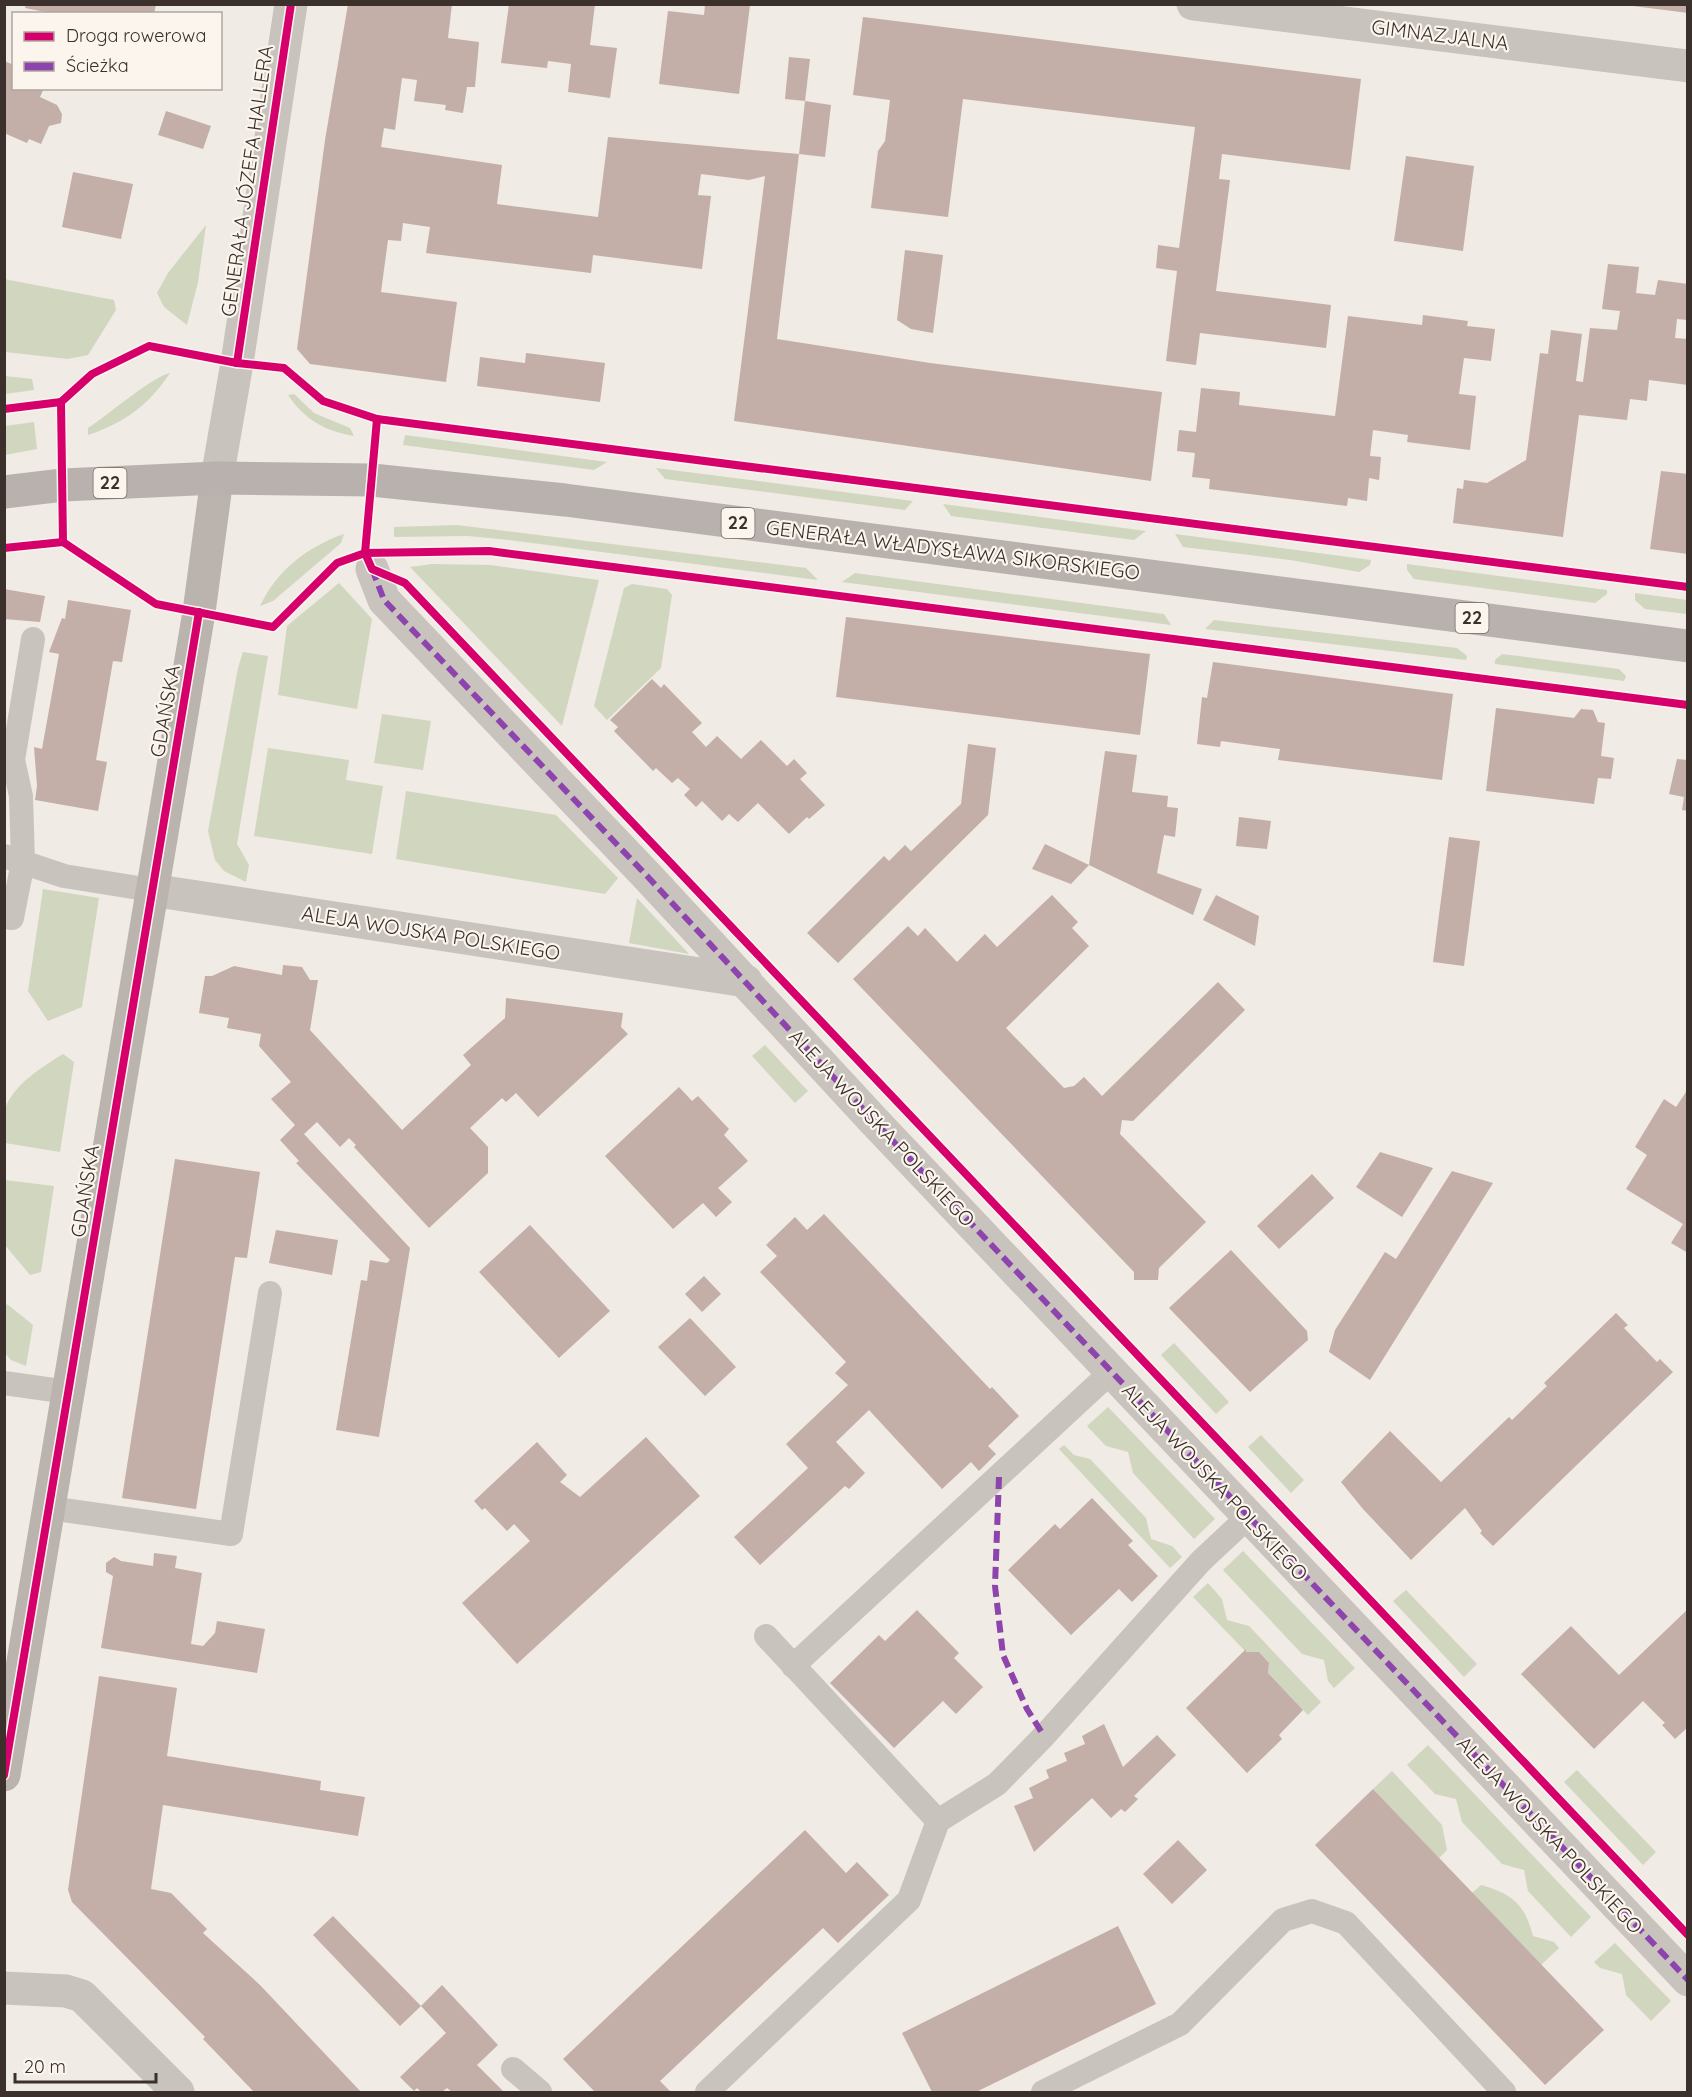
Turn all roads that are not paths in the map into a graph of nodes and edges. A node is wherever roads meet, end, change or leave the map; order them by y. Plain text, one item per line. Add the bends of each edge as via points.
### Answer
1 (291, 4) edge
2 (1192, 4) edge
3 (1688, 66) edge
4 (217, 478) junction
5 (4, 492) edge
6 (372, 569) dead end
7 (33, 639) dead end
8 (1688, 646) edge
9 (14, 859) edge
10 (151, 890) junction
11 (4, 917) edge
12 (746, 981) junction
13 (270, 1293) dead end
14 (1111, 1372) junction
15 (4, 1383) edge
16 (68, 1392) junction
17 (49, 1508) junction
18 (1248, 1517) junction
19 (766, 1636) dead end
20 (794, 1666) junction
21 (4, 1775) edge
22 (938, 1821) junction
23 (1688, 1980) edge
24 (4, 1988) edge
25 (513, 2069) dead end
26 (178, 2092) edge
27 (540, 2092) edge
28 (707, 2092) edge
29 (1043, 2092) edge
30 (1504, 2092) edge

1 - 4 street, GENERAŁA JÓZEFA HALLERA
2 - 3 street, GIMNAZJALNA
4 - 5 main road, 22 via 63,485
4 - 8 main road, GENERAŁA WŁADYSŁAWA SIKORSKIEGO / 22 via 372,480 553,499
4 - 10 main road, GDAŃSKA via 200,612
6 - 12 street, ALEJA WOJSKA POLSKIEGO via 384,600
7 - 9 lane via 13,760 21,796
9 - 10 lane via 64,876
9 - 11 lane via 12,918
10 - 12 street, ALEJA WOJSKA POLSKIEGO
10 - 16 main road, GDAŃSKA
12 - 14 street, ALEJA WOJSKA POLSKIEGO
13 - 17 lane via 231,1534
14 - 18 street, ALEJA WOJSKA POLSKIEGO
14 - 20 lane
15 - 16 lane
16 - 17 main road, GDAŃSKA
17 - 21 main road, GDAŃSKA
18 - 22 lane via 1201,1561 997,1784
18 - 23 street, ALEJA WOJSKA POLSKIEGO
19 - 20 lane
20 - 22 lane
22 - 28 lane via 909,1900
24 - 26 street via 66,1991 82,1996
25 - 27 lane
29 - 30 lane via 1180,2024 1283,1920 1312,1911 1346,1923

